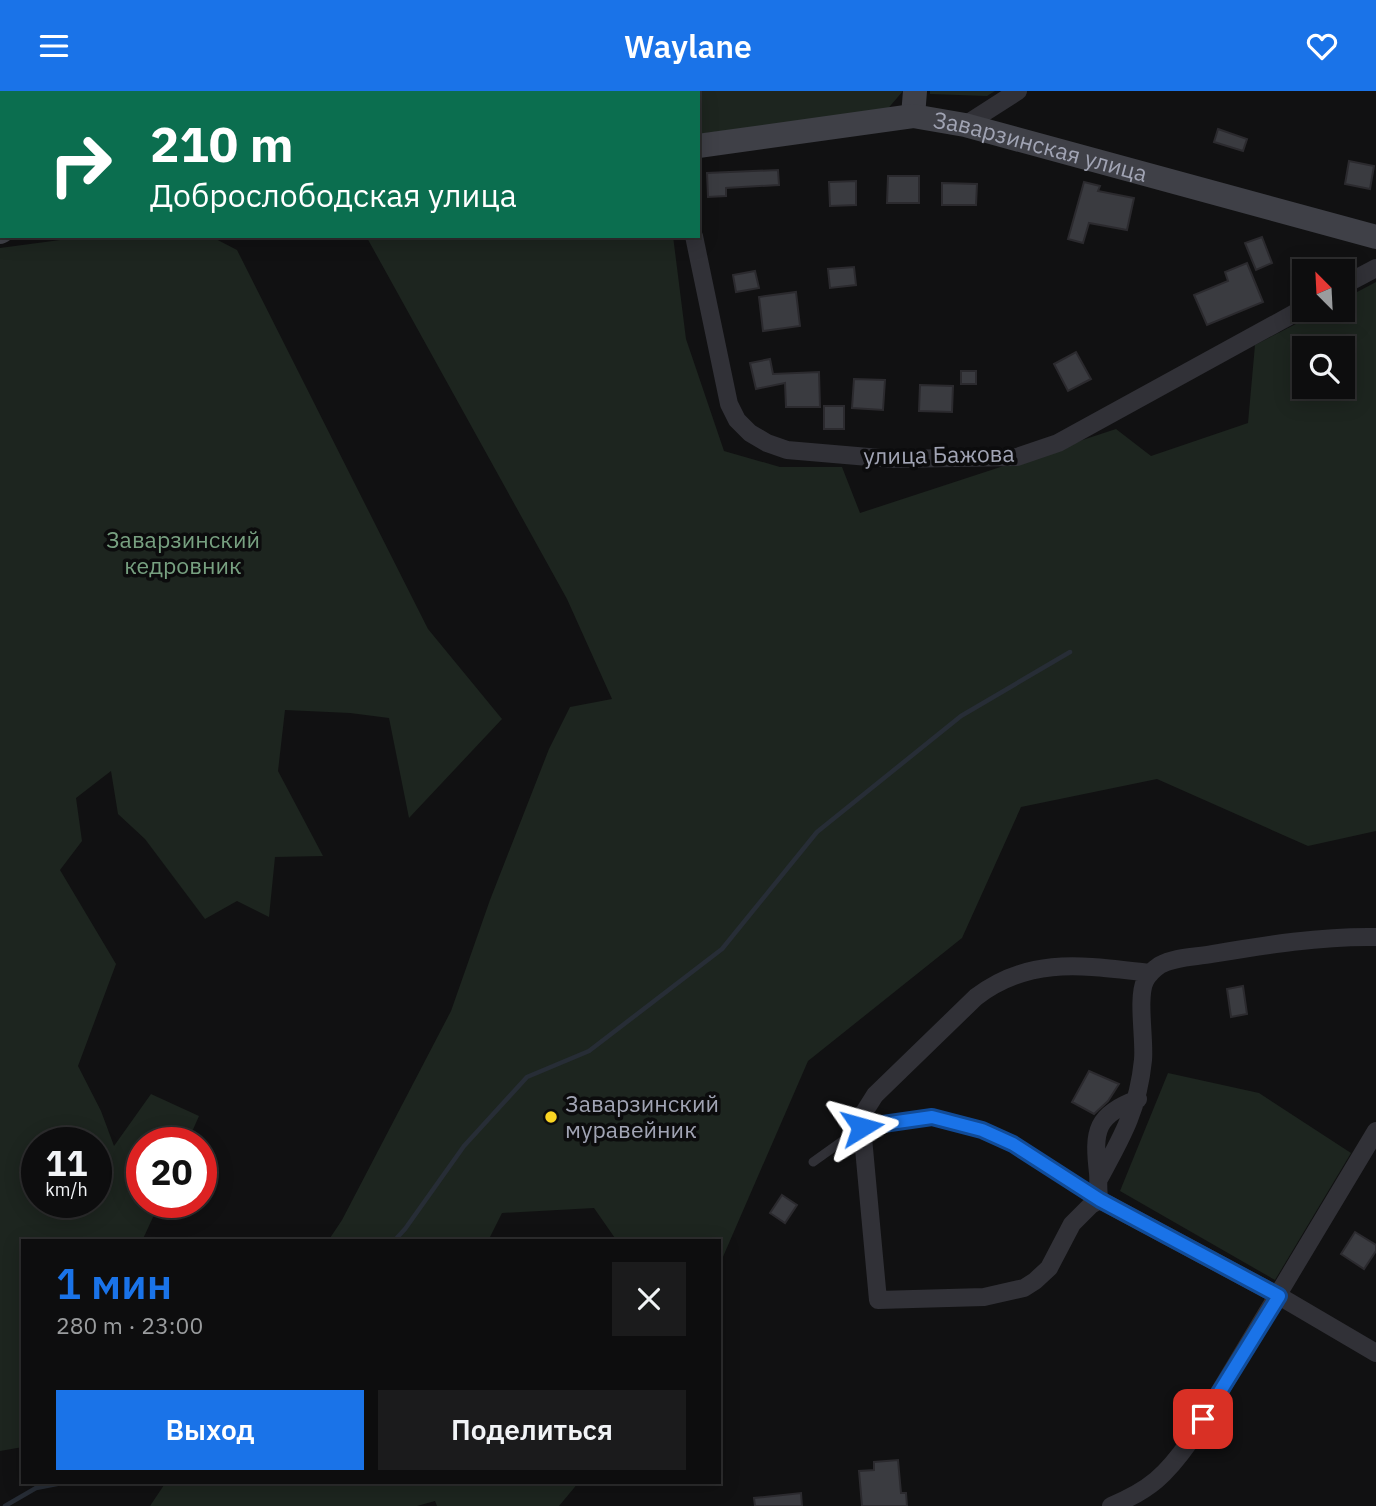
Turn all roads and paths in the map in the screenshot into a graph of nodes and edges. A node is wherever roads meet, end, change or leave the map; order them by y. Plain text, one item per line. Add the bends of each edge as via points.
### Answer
1 (915, 91) edge
2 (1018, 91) edge
3 (913, 116) junction
4 (965, 125) junction
5 (700, 146) edge
6 (1376, 236) edge
7 (694, 238) edge
8 (1376, 268) edge
9 (1355, 279) edge
10 (1292, 315) edge
11 (1376, 936) edge
12 (1151, 972) junction
13 (1138, 1099) junction
14 (862, 1127) junction
15 (1376, 1131) edge
16 (813, 1162) dead end
17 (1099, 1179) junction
18 (1100, 1200) junction
19 (1279, 1296) junction
20 (1376, 1353) edge
21 (1111, 1506) edge

1 - 3 street
2 - 4 street
3 - 4 street, Заварзинская улица
3 - 5 street, Заварзинская улица
4 - 6 street, Заварзинская улица
7 - 10 street, улица Бажова via 729,404 750,433 787,450 892,459 1017,457 1058,443
8 - 9 street
11 - 12 street via 1244,948 1171,961
12 - 13 street via 1144,982 1144,1058
12 - 14 street via 1072,964 1022,972 993,984 875,1094 863,1114
13 - 17 street
13 - 17 street via 1112,1111 1098,1127
14 - 16 lane
14 - 18 lane via 932,1117 955,1122 1013,1144
14 - 18 street via 878,1300 984,1297 1024,1288 1049,1268 1072,1224
15 - 19 street
17 - 18 street
18 - 19 street
19 - 20 street
19 - 21 street via 1171,1469 1155,1484

